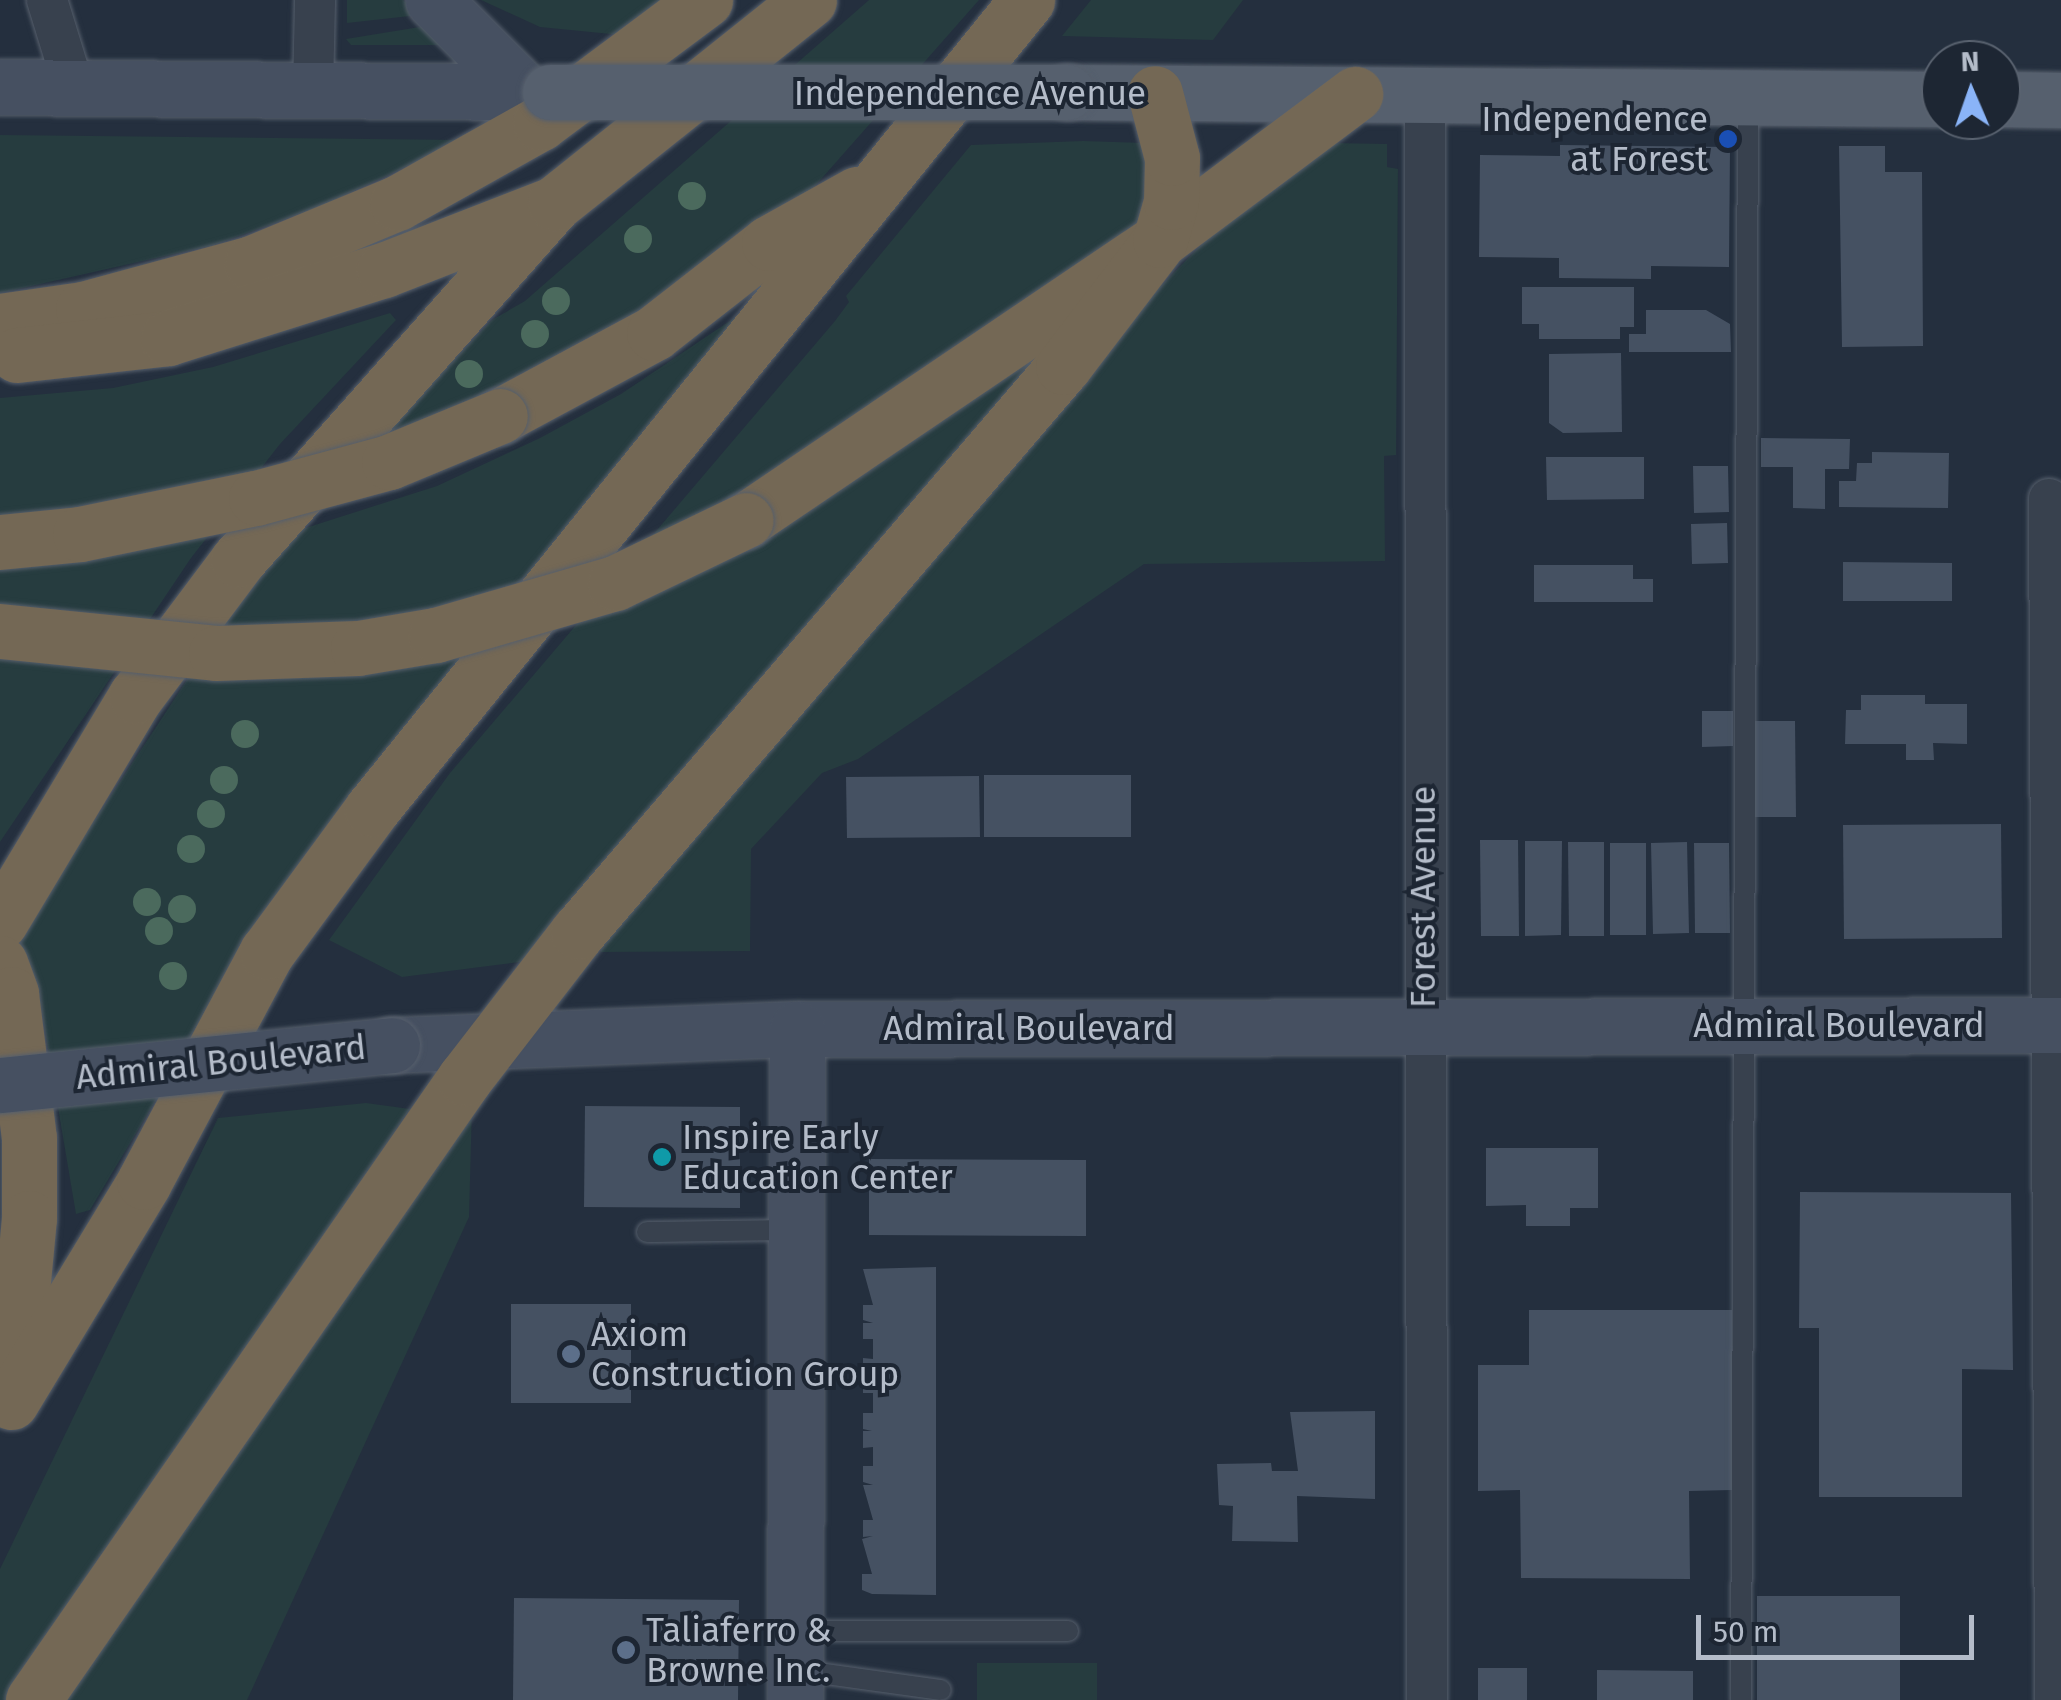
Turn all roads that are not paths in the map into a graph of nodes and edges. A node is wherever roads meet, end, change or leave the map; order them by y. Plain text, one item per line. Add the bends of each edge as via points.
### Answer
1 (47, 0) edge
2 (315, 0) edge
3 (433, 0) edge
4 (705, 0) edge
5 (809, 0) edge
6 (1027, 0) edge
7 (0, 87) edge
8 (74, 88) junction
9 (313, 90) junction
10 (538, 92) junction
11 (1156, 93) junction
12 (1355, 94) junction
13 (1425, 94) junction
14 (1748, 97) junction
15 (1921, 99) edge
16 (2021, 99) edge
17 (2061, 100) edge
18 (885, 178) junction
19 (556, 203) junction
20 (1160, 240) junction
21 (0, 321) edge
22 (0, 357) edge
23 (2049, 499) dead end
24 (0, 542) edge
25 (0, 632) edge
26 (0, 922) edge
27 (0, 963) edge
28 (2058, 1025) edge
29 (1423, 1026) junction
30 (1742, 1026) junction
31 (797, 1028) junction
32 (500, 1037) junction
33 (0, 1084) edge
34 (796, 1230) junction
35 (648, 1232) dead end
36 (6, 1417) edge
37 (1068, 1631) dead end
38 (795, 1667) edge
39 (941, 1690) dead end
40 (33, 1700) edge
41 (1427, 1700) edge
42 (1742, 1700) edge
43 (2055, 1700) edge

1 - 8 street
2 - 9 street
3 - 10 street
4 - 21 highway via 540,123 397,203 252,263 83,308
5 - 19 highway
6 - 18 highway
7 - 8 street, Independence Avenue
8 - 9 street, Independence Avenue
9 - 10 street, Independence Avenue
10 - 11 main road, Independence Avenue, bridge
11 - 12 main road, Independence Avenue
11 - 20 highway via 1172,158 1171,202
12 - 13 main road, Independence Avenue
12 - 20 highway
13 - 14 main road, Independence Avenue
13 - 29 street, Forest Avenue
14 - 15 main road, Independence Avenue
14 - 30 lane
16 - 17 main road
18 - 24 highway, bridge via 769,244 654,333 500,416 388,462 256,498
18 - 36 highway via 372,809 267,952 144,1182
19 - 22 highway via 384,270 168,338
19 - 26 highway via 238,560 136,696
20 - 25 highway, bridge via 746,520 615,583 436,634 358,648 216,653
20 - 32 highway via 1025,412 578,932
23 - 28 street
27 - 36 highway via 11,994 29,1138 29,1218
28 - 30 street, Admiral Boulevard
28 - 43 street
29 - 30 street, Admiral Boulevard
29 - 31 street, Admiral Boulevard
29 - 41 street, Forest Avenue
30 - 42 lane
31 - 32 street, Admiral Boulevard
31 - 34 street
32 - 33 street, Admiral Boulevard, bridge
32 - 40 highway via 454,1092
34 - 35 lane
34 - 38 street
37 - 38 lane
38 - 39 lane

